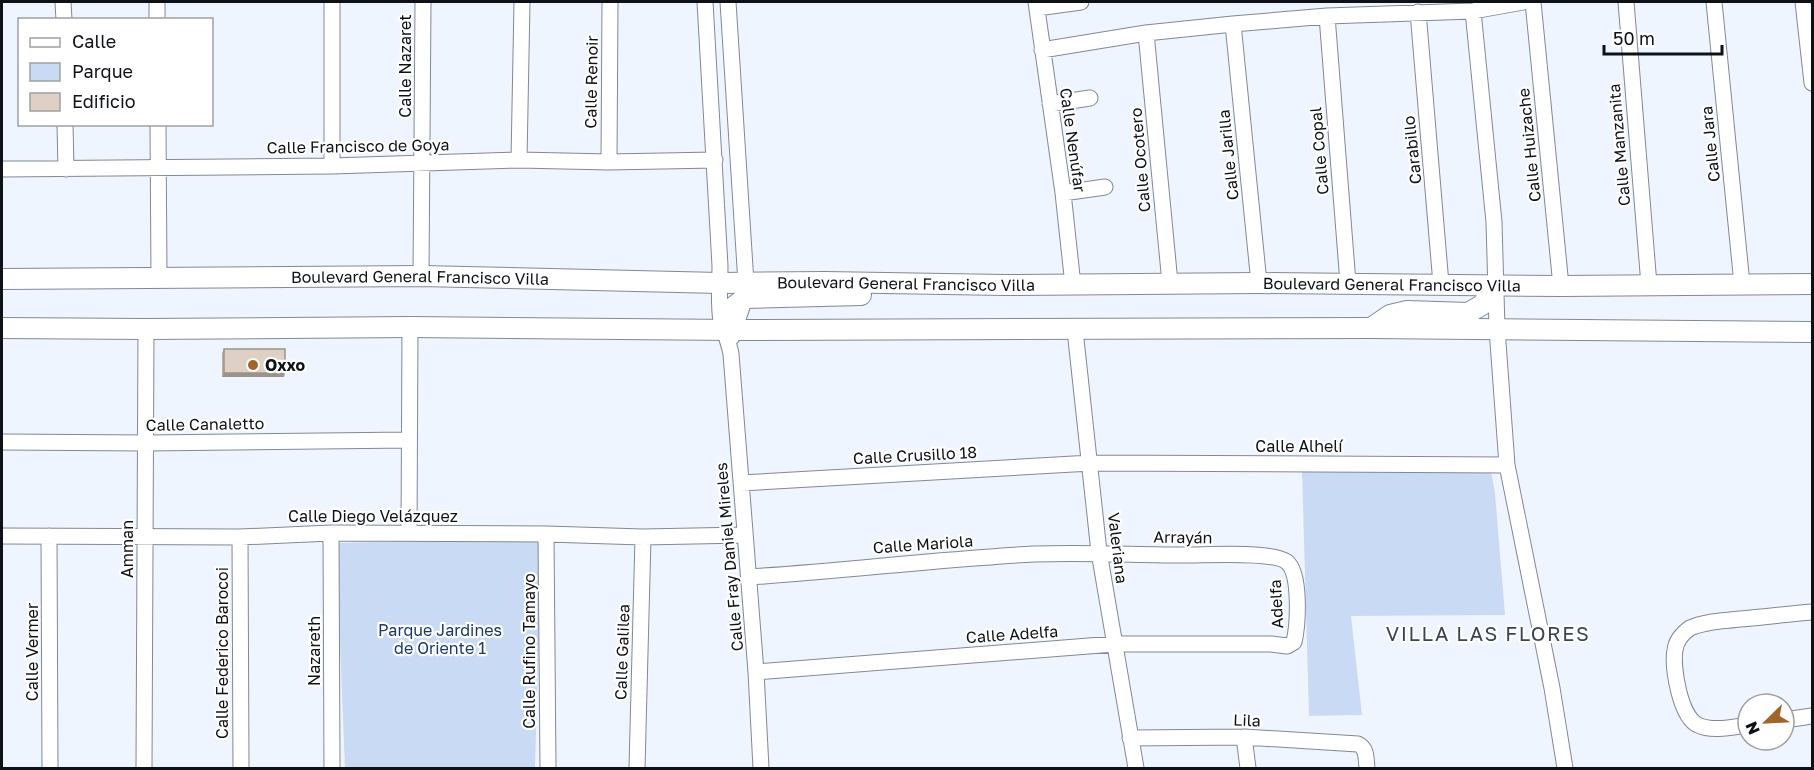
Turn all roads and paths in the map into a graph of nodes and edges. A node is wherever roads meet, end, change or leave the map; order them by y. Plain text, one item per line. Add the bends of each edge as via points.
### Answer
1 (63, 2) edge
2 (157, 2) edge
3 (332, 2) edge
4 (423, 2) edge
5 (522, 2) edge
6 (610, 2) edge
7 (705, 2) edge
8 (728, 2) edge
9 (1082, 2) edge
10 (1523, 2) edge
11 (1533, 2) edge
12 (1626, 2) edge
13 (1714, 2) edge
14 (1803, 2) edge
15 (1036, 5) edge
16 (1380, 8) edge
17 (1473, 11) junction
18 (1418, 12) junction
19 (1327, 16) junction
20 (64, 18) edge
21 (157, 18) edge
22 (1233, 24) junction
23 (1146, 33) junction
24 (1042, 50) junction
25 (1812, 83) edge
26 (1090, 98) dead end
27 (1050, 104) junction
28 (65, 126) edge
29 (158, 126) edge
30 (519, 160) junction
31 (715, 160) junction
32 (609, 162) junction
33 (422, 164) junction
34 (332, 166) junction
35 (158, 167) junction
36 (2, 169) edge
37 (66, 169) junction
38 (1105, 187) dead end
39 (1063, 193) junction
40 (421, 276) junction
41 (159, 278) junction
42 (2, 279) edge
43 (1259, 282) junction
44 (720, 283) junction
45 (1170, 283) junction
46 (1348, 283) junction
47 (1441, 284) junction
48 (1742, 284) junction
49 (1812, 284) edge
50 (1073, 285) junction
51 (1649, 285) junction
52 (1496, 286) junction
53 (1561, 286) junction
54 (745, 290) junction
55 (2, 327) edge
56 (410, 327) junction
57 (1371, 328) junction
58 (146, 329) junction
59 (1497, 329) junction
60 (1075, 330) junction
61 (1812, 332) edge
62 (729, 334) junction
63 (409, 440) junction
64 (2, 442) edge
65 (146, 443) junction
66 (1091, 463) junction
67 (1507, 465) junction
68 (741, 483) junction
69 (331, 532) junction
70 (409, 533) junction
71 (546, 534) junction
72 (745, 535) junction
73 (2, 536) edge
74 (49, 536) junction
75 (146, 537) junction
76 (240, 537) junction
77 (643, 537) junction
78 (1099, 552) junction
79 (1267, 555) joint
80 (749, 577) junction
81 (1812, 612) edge
82 (1114, 644) junction
83 (1271, 644) joint
84 (756, 672) junction
85 (1812, 716) edge
86 (1796, 718) edge
87 (1736, 727) edge
88 (1244, 737) junction
89 (1130, 738) junction
90 (51, 768) edge
91 (144, 768) edge
92 (241, 768) edge
93 (332, 768) edge
94 (548, 768) edge
95 (637, 768) edge
96 (761, 768) edge
97 (1136, 768) edge
98 (1248, 768) edge
99 (1368, 768) edge
100 (1566, 768) edge

1 - 20 street
2 - 21 street
3 - 34 street
4 - 33 street, Calle Nazaret
5 - 30 street
6 - 32 street, Calle Renoir
7 - 31 street, Calle Fray Daniel Mireles
8 - 54 street
9 - 15 street
10 - 17 street
11 - 53 street, Calle Huizache
12 - 51 street, Calle Manzanita
13 - 48 street, Calle Jara
14 - 25 street
15 - 24 street, Calle Nenúfar
16 - 18 street
16 - 19 street
17 - 18 street
17 - 52 street via 1494,222
18 - 47 street, Carabillo
19 - 22 street
19 - 46 street, Calle Copal
22 - 23 street
22 - 43 street, Calle Jarilla
23 - 24 street
23 - 45 street, Calle Ocotero
24 - 27 street, Calle Nenúfar
26 - 27 street
27 - 39 street, Calle Nenúfar
28 - 37 street
29 - 35 street
30 - 32 street, Calle Francisco de Goya
30 - 33 street, Calle Francisco de Goya
31 - 32 street, Calle Francisco de Goya
31 - 44 street, Calle Fray Daniel Mireles
33 - 34 street, Calle Francisco de Goya
33 - 40 street, Calle Nazaret
34 - 35 street, Calle Francisco de Goya
35 - 37 street, Calle Francisco de Goya
35 - 41 street
36 - 37 street, Calle Francisco de Goya
38 - 39 street
39 - 50 street, Calle Nenúfar
40 - 41 main road, Boulevard General Francisco Villa
40 - 44 main road, Boulevard General Francisco Villa
41 - 42 main road, Boulevard General Francisco Villa
43 - 45 main road, Boulevard General Francisco Villa
43 - 46 main road, Boulevard General Francisco Villa
44 - 54 main road, Boulevard General Francisco Villa
44 - 62 street, Calle Fray Daniel Mireles via 720,306
45 - 50 main road, Boulevard General Francisco Villa
46 - 47 main road, Boulevard General Francisco Villa
47 - 52 main road, Boulevard General Francisco Villa
48 - 49 main road, Boulevard General Francisco Villa
48 - 51 main road, Boulevard General Francisco Villa
50 - 54 main road, Boulevard General Francisco Villa via 927,284
51 - 53 main road, Boulevard General Francisco Villa
52 - 53 main road, Boulevard General Francisco Villa
52 - 57 main road via 1482,305 1468,313 1407,311 1390,315
52 - 59 street
54 - 62 main road via 732,308
55 - 58 main road
56 - 58 main road
56 - 62 main road
56 - 63 street
57 - 59 main road
57 - 60 main road
58 - 65 street, Amman
59 - 61 main road
59 - 67 street
60 - 62 main road
60 - 66 street, Valeriana
62 - 68 street, Calle Fray Daniel Mireles
63 - 65 street, Calle Canaletto
63 - 70 street
64 - 65 street, Calle Canaletto
65 - 75 street, Amman
66 - 67 street, Calle Alhelí
66 - 68 street, Calle Crusillo 18
66 - 78 street, Valeriana
67 - 100 street
68 - 72 street, Calle Fray Daniel Mireles
69 - 70 street, Calle Diego Velázquez
69 - 76 street, Calle Diego Velázquez
69 - 93 street, Nazareth
70 - 71 street, Calle Diego Velázquez
71 - 77 street, Calle Diego Velázquez
71 - 94 street, Calle Rufino Tamayo
72 - 77 street, Calle Diego Velázquez
72 - 80 street, Calle Fray Daniel Mireles
73 - 74 street, Calle Diego Velázquez
74 - 75 street, Calle Diego Velázquez
74 - 90 street, Calle Vermer
75 - 76 street, Calle Diego Velázquez
75 - 91 street, Amman
76 - 92 street, Calle Federico Barocoi
77 - 95 street, Calle Galilea
78 - 79 street, Arrayán
78 - 80 street, Calle Mariola
78 - 82 street, Valeriana
79 - 83 street, Adelfa via 1291,566 1296,592 1294,642 1287,646
80 - 84 street, Calle Fray Daniel Mireles
81 - 87 street via 1701,624 1677,641 1674,650 1678,689 1685,712 1699,726
82 - 83 street, Calle Adelfa
82 - 84 street, Calle Adelfa
82 - 89 street, Valeriana
84 - 96 street, Calle Fray Daniel Mireles
85 - 86 street
88 - 89 street, Lila
88 - 98 street
88 - 99 street, Lila via 1352,743 1362,746
89 - 97 street, Valeriana

